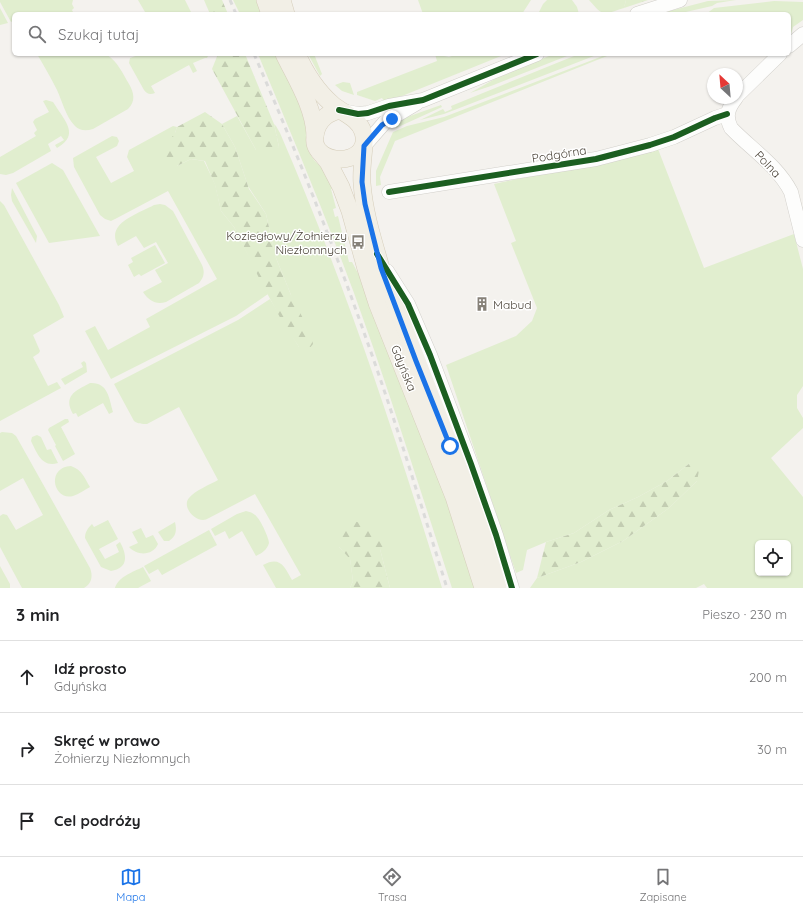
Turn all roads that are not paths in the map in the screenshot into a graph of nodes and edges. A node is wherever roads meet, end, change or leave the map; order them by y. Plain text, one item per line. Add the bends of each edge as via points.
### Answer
1 (265, 0) edge
2 (282, 0) edge
3 (680, 0) edge
4 (269, 12) edge
5 (285, 12) edge
6 (644, 12) edge
7 (803, 34) edge
8 (791, 44) edge
9 (285, 56) edge
10 (299, 56) edge
11 (532, 56) edge
12 (778, 56) edge
13 (743, 90) edge
14 (423, 100) junction
15 (731, 104) edge
16 (339, 110) junction
17 (727, 114) junction
18 (317, 146) junction
19 (364, 146) junction
20 (389, 192) dead end
21 (803, 240) edge
22 (377, 254) junction
23 (483, 588) edge
24 (498, 588) edge
25 (512, 588) edge

1 - 4 main road
2 - 5 main road
3 - 6 street
7 - 8 street
9 - 18 main road via 311,113
10 - 16 main road via 314,83
11 - 14 street
12 - 13 street
14 - 16 street via 368,113 358,114
14 - 19 street via 386,122
15 - 17 street
16 - 18 main road via 321,121 316,130
16 - 19 main road via 361,127
17 - 20 street, Podgórna via 674,137 596,159
17 - 21 street, Polna via 731,128 766,160 787,185
18 - 19 main road via 332,158 344,159 353,157
18 - 23 main road, Gdyńska via 341,187 373,289 454,497
19 - 22 main road, Gdyńska via 363,194
22 - 24 main road, Gdyńska via 459,469
22 - 25 street via 408,304 430,355 476,478

